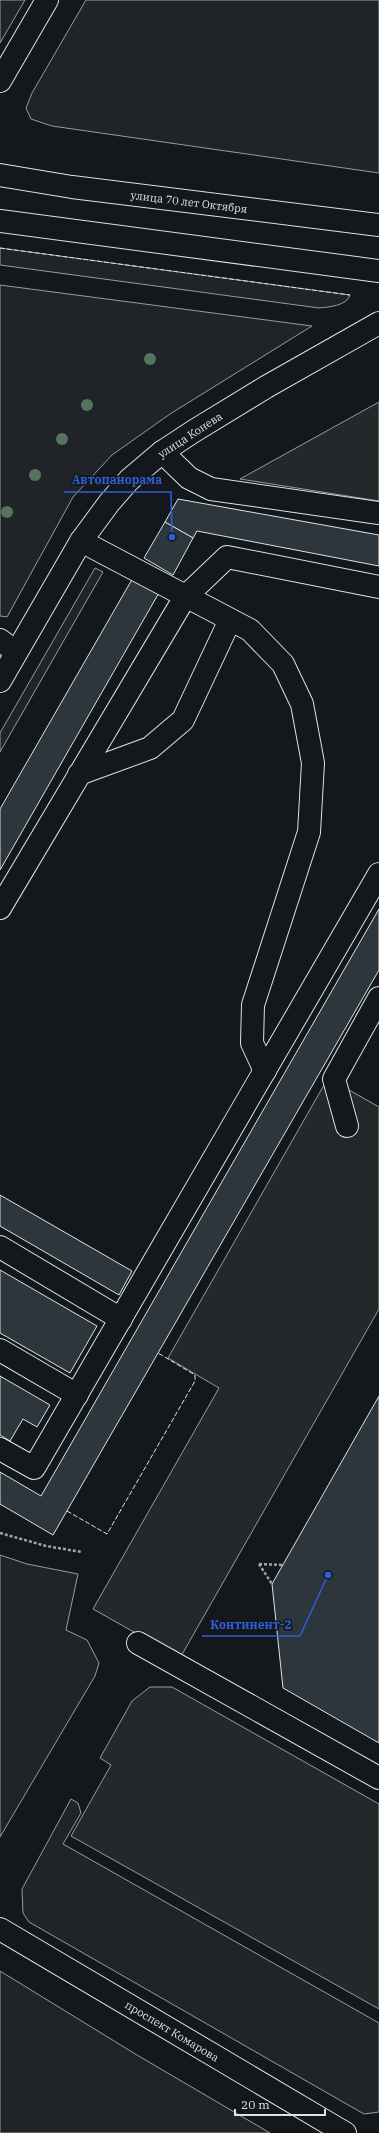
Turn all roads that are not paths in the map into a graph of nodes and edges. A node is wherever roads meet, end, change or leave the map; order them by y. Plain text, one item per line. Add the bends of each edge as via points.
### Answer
1 (47, 0) edge
2 (0, 81) edge
3 (0, 175) edge
4 (0, 221) edge
5 (379, 226) edge
6 (379, 271) edge
7 (379, 323) edge
8 (162, 452) junction
9 (379, 513) edge
10 (81, 541) junction
11 (379, 587) edge
12 (185, 597) junction
13 (230, 620) junction
14 (8, 646) edge
15 (0, 681) edge
16 (79, 774) junction
17 (379, 874) edge
18 (0, 908) edge
19 (379, 998) edge
20 (265, 1071) junction
21 (347, 1126) dead end
22 (0, 1247) edge
23 (121, 1319) junction
24 (0, 1350) edge
25 (76, 1395) junction
26 (0, 1449) edge
27 (138, 1643) dead end
28 (379, 1778) edge
29 (0, 1929) edge
30 (345, 2133) edge

1 - 2 main road
3 - 5 main road, улица 70 лет Октября via 72,187
4 - 6 main road
7 - 8 main road, улица Конева via 266,387
8 - 9 main road via 188,478 211,489
8 - 10 main road, улица Конева via 129,480
10 - 12 main road
10 - 14 main road, улица Конева
11 - 12 main road via 227,557
12 - 13 main road
12 - 16 main road
13 - 16 main road via 183,720 150,748
13 - 20 main road via 250,630 283,664 302,704 313,763 309,832 253,1005 252,1043
14 - 15 main road, улица Конева
16 - 18 main road
17 - 20 main road
19 - 21 main road via 334,1079
20 - 23 main road
22 - 23 main road
23 - 25 main road
24 - 25 main road
25 - 26 main road via 34,1468
27 - 28 main road
29 - 30 main road, проспект Комарова

